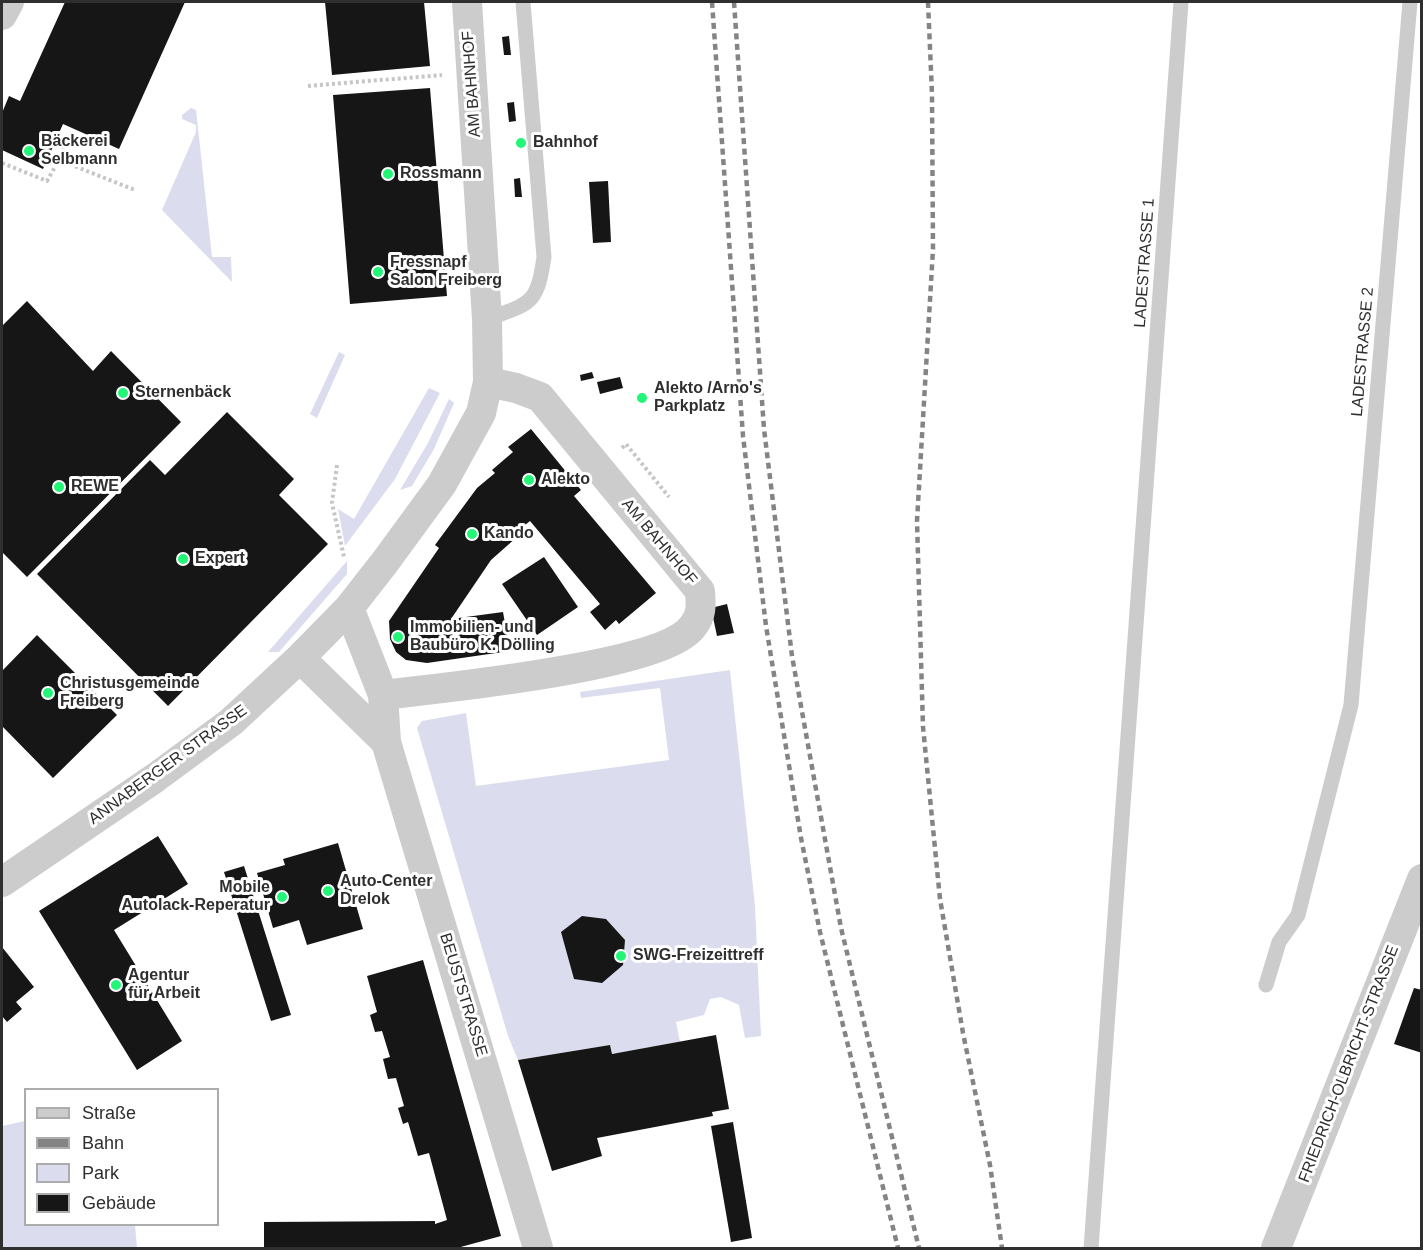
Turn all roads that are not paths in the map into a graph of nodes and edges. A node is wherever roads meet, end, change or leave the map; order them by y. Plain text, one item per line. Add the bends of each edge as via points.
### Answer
1 (9, 2) edge
2 (467, 2) edge
3 (523, 2) edge
4 (1181, 2) edge
5 (1410, 2) edge
6 (2, 15) edge
7 (487, 319) junction
8 (488, 382) junction
9 (349, 608) junction
10 (300, 658) junction
11 (383, 696) junction
12 (386, 742) junction
13 (1422, 879) edge
14 (2, 882) edge
15 (1266, 985) dead end
16 (538, 1248) edge
17 (1091, 1248) edge
18 (1276, 1248) edge

1 - 6 street
2 - 7 street, AM BAHNHOF
3 - 7 lane via 544,257 540,286 534,297 525,305
4 - 17 lane, LADESTRASSE 1
5 - 15 lane, LADESTRASSE 2 via 1351,705 1298,915 1279,942
7 - 8 street, AM BAHNHOF
8 - 9 street, AM BAHNHOF via 481,414 442,484
8 - 11 street, AM BAHNHOF via 516,387 540,398 700,591 701,611 693,628 672,644 611,662
9 - 10 street, ANNABERGER STRASSE
9 - 11 street, BEUSTSTRASSE
10 - 12 street, BEUSTSTRASSE
10 - 14 street, ANNABERGER STRASSE via 231,722
11 - 12 street, BEUSTSTRASSE
12 - 16 street, BEUSTSTRASSE
13 - 18 street, FRIEDRICH-OLBRICHT-STRASSE

